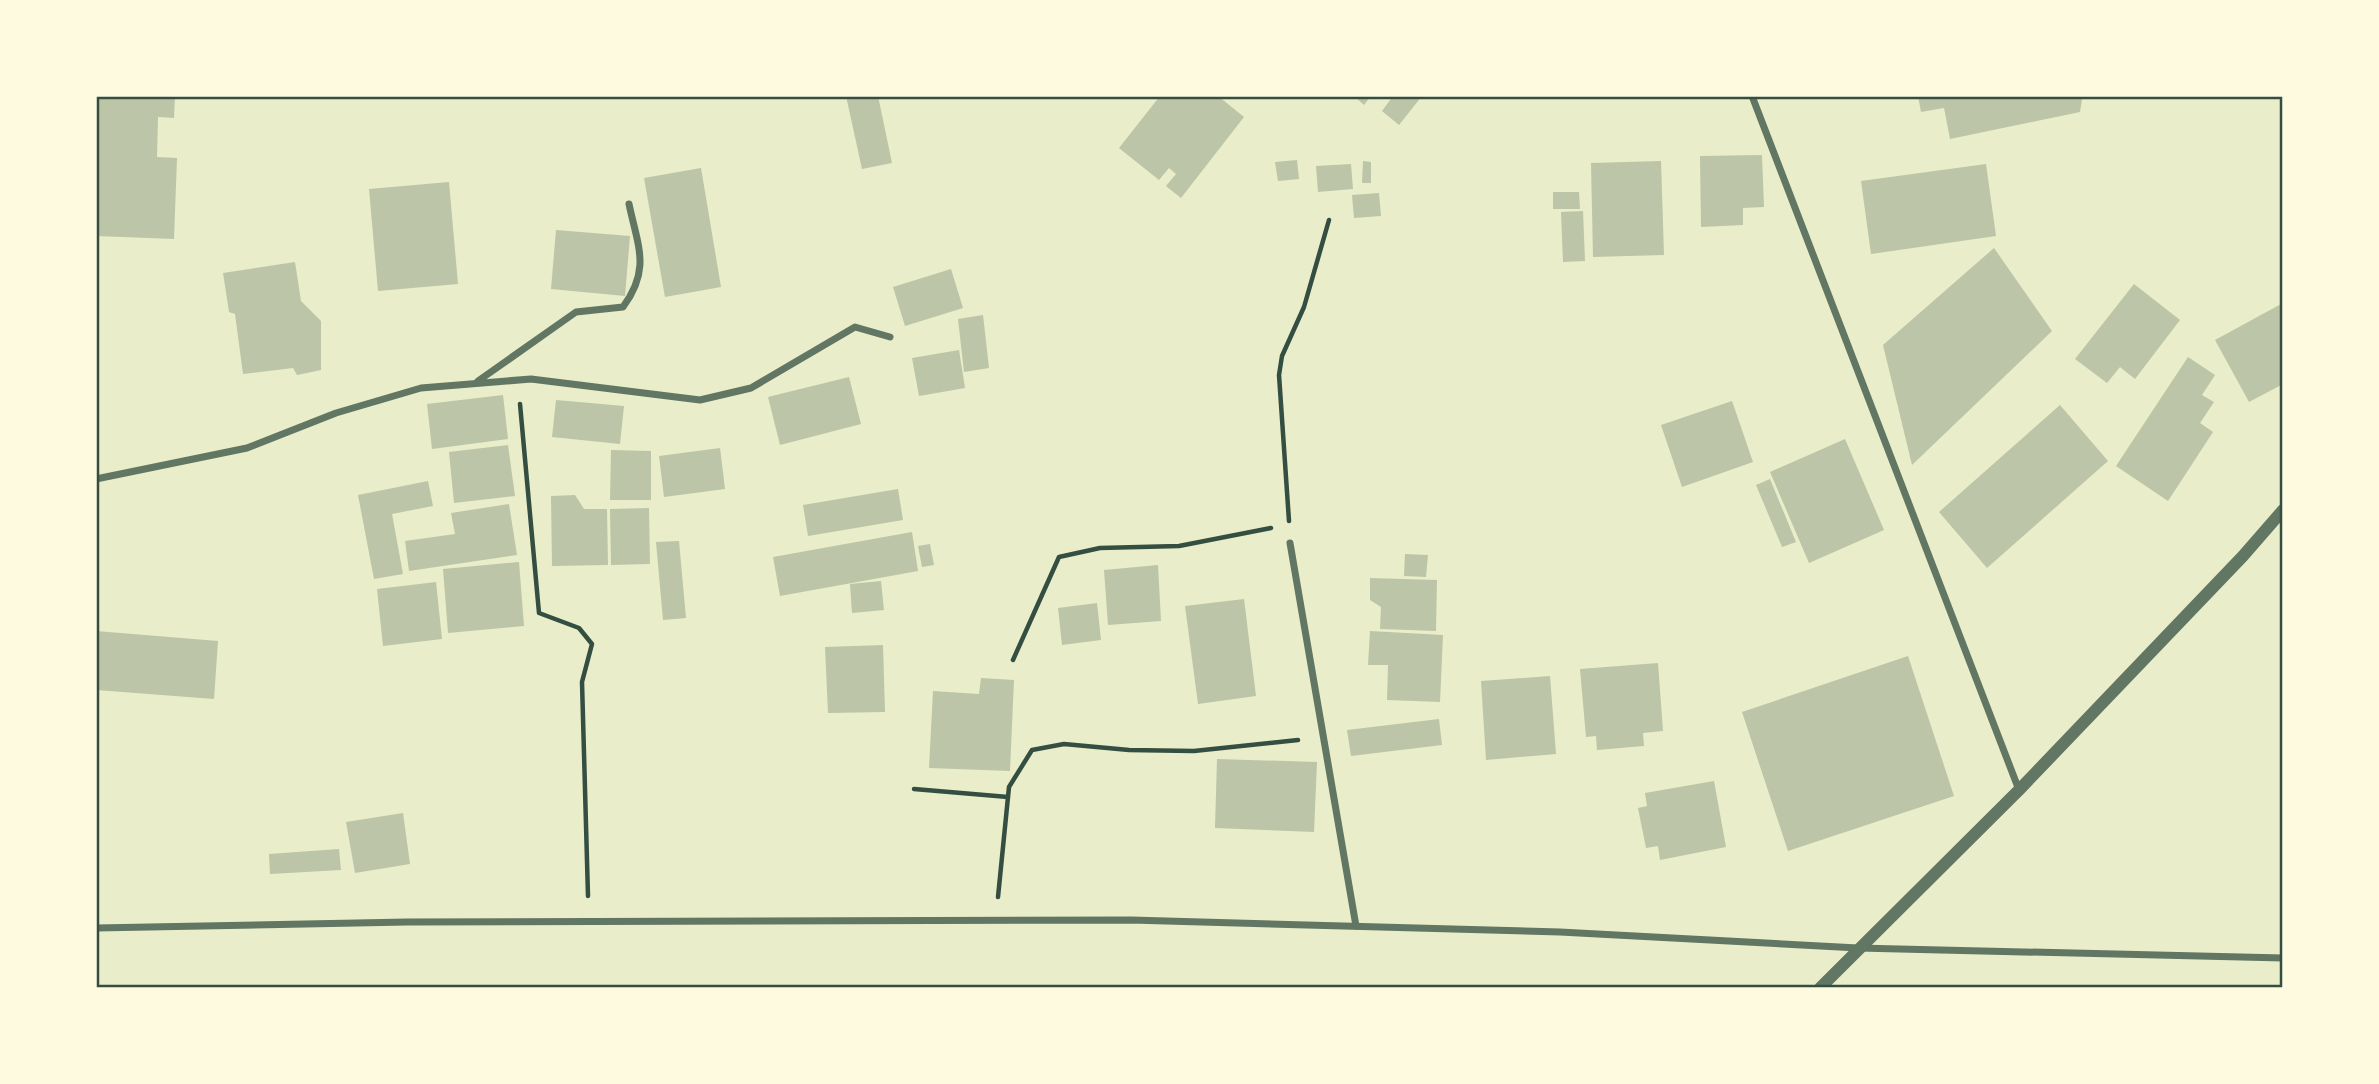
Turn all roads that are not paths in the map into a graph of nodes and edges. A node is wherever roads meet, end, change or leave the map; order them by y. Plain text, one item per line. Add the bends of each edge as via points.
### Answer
1 (1752, 96) edge
2 (629, 204) dead end
3 (890, 337) dead end
4 (477, 382) junction
5 (96, 479) edge
6 (2283, 510) edge
7 (1290, 543) road end
8 (2019, 790) junction
9 (1356, 926) junction
10 (96, 928) edge
11 (1858, 948) junction
12 (2283, 958) edge
13 (1820, 988) edge

1 - 8 street
2 - 4 street via 640,257 639,276 638,286 623,307 576,312
3 - 4 street via 855,327 751,388 700,400 531,379
4 - 5 street via 421,388 336,413 247,449
6 - 8 street
7 - 9 street
8 - 11 street
9 - 10 street via 996,920
9 - 11 street
11 - 12 street
11 - 13 street

